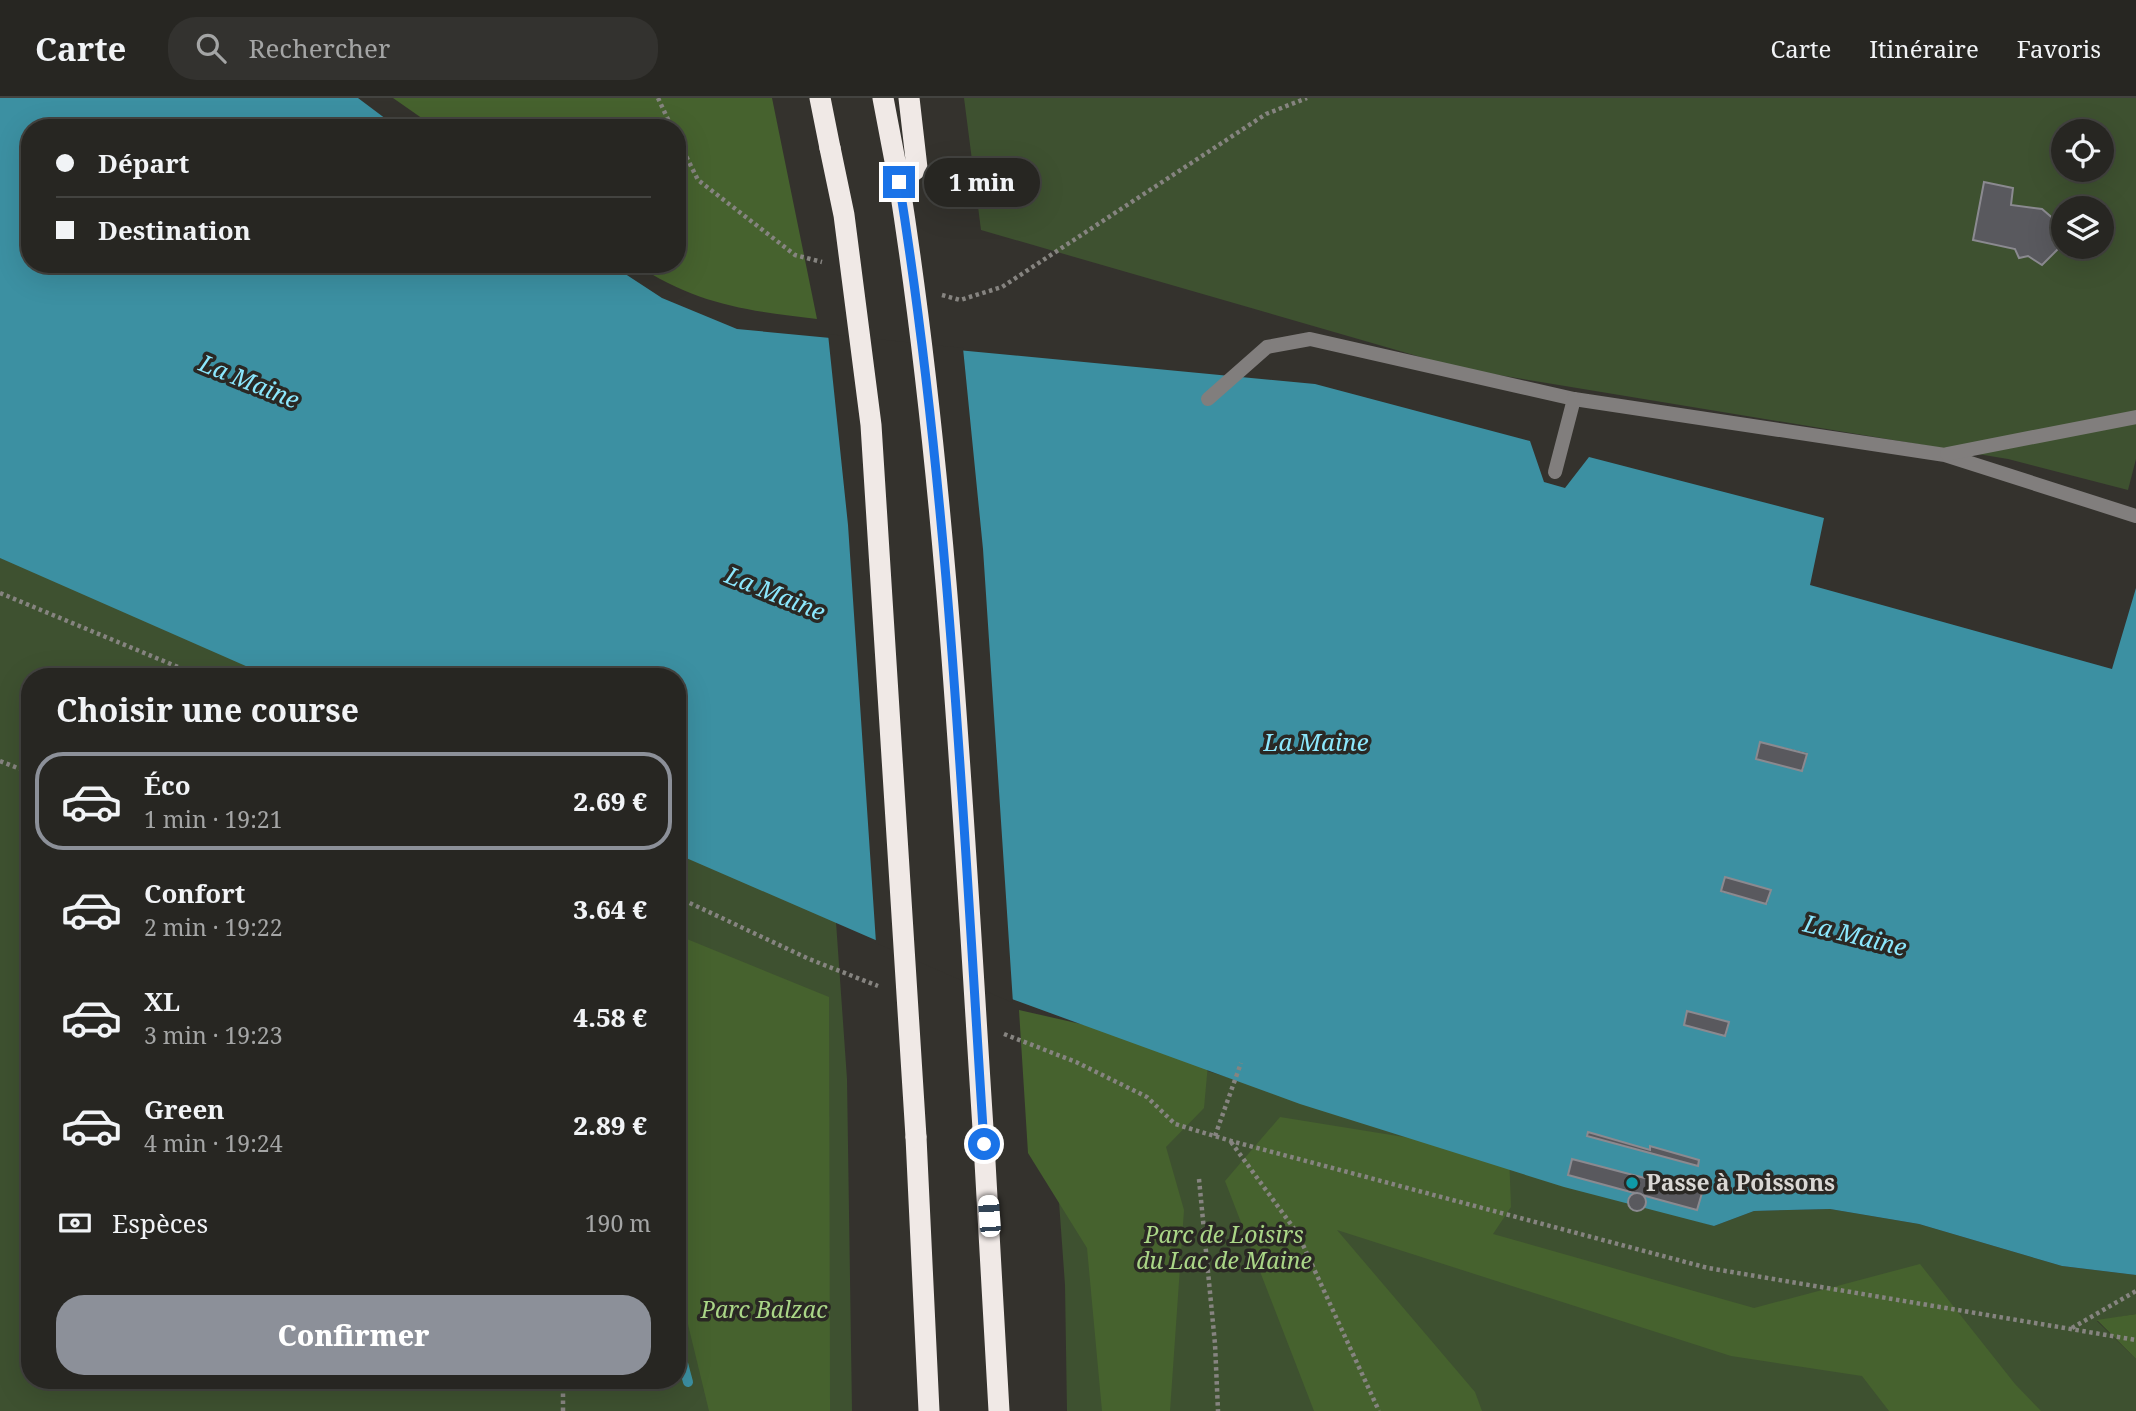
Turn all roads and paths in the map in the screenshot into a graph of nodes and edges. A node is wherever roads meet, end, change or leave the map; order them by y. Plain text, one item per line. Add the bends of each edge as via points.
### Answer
1 (658, 98) edge
2 (820, 98) edge
3 (883, 98) edge
4 (909, 98) edge
5 (1307, 98) edge
6 (668, 119) edge
7 (686, 156) edge
8 (899, 182) junction
9 (833, 265) dead end
10 (935, 293) dead end
11 (1208, 399) dead end
12 (1574, 399) junction
13 (2136, 417) edge
14 (1945, 455) junction
15 (1555, 472) dead end
16 (2136, 516) edge
17 (0, 593) edge
18 (180, 668) edge
19 (0, 761) edge
20 (21, 770) edge
21 (686, 901) edge
22 (881, 987) dead end
23 (992, 1030) dead end
24 (1241, 1063) dead end
25 (1215, 1136) junction
26 (1231, 1141) junction
27 (1199, 1179) dead end
28 (2136, 1291) edge
29 (2072, 1329) junction
30 (2136, 1340) edge
31 (563, 1389) edge
32 (563, 1411) edge
33 (929, 1411) edge
34 (999, 1411) edge
35 (1218, 1411) edge
36 (1379, 1411) edge

1 - 6 path
2 - 33 highway, bridge via 844,215 872,425
3 - 8 highway
4 - 8 highway via 917,168
5 - 10 path via 1266,114 1002,287 960,300
7 - 9 path via 698,180 795,255
8 - 34 highway, bridge via 934,442 953,668
11 - 12 lane via 1268,346 1310,340
12 - 14 lane
12 - 15 lane
13 - 14 lane
14 - 16 lane
17 - 18 path
19 - 20 path
21 - 22 path via 809,960
23 - 25 path via 1076,1062 1147,1097 1175,1124
24 - 25 path
25 - 26 path
26 - 29 path via 1708,1268
26 - 36 path via 1298,1234
27 - 35 path
28 - 29 path
29 - 30 path
31 - 32 path

